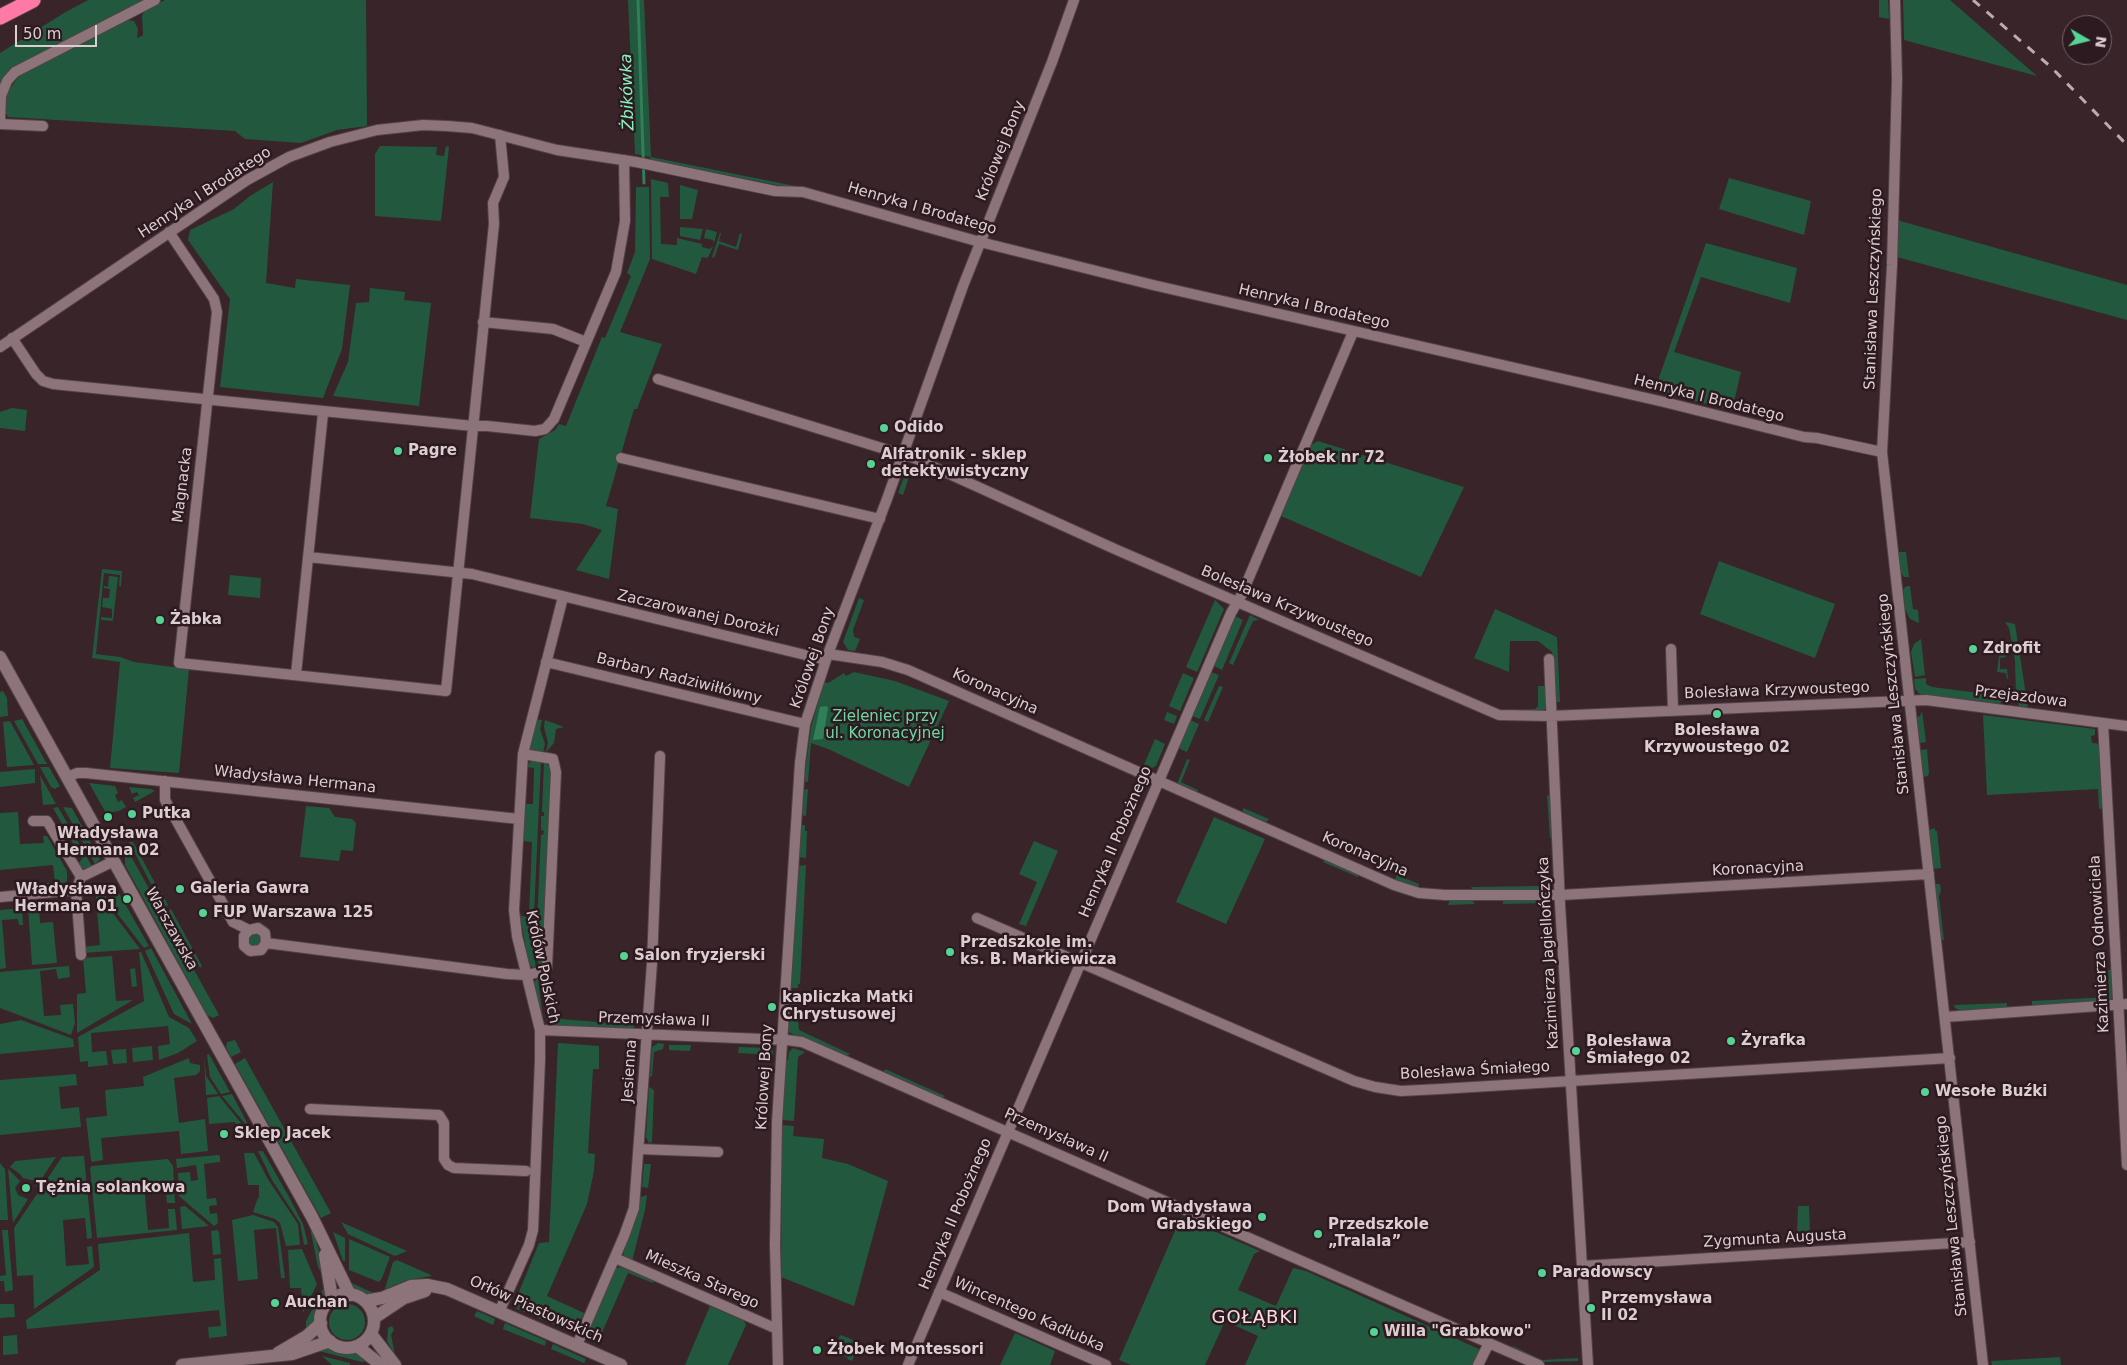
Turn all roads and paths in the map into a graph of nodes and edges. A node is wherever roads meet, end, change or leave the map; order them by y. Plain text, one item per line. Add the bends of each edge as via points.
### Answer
1 (33, 0) edge
2 (156, 0) edge
3 (1074, 0) edge
4 (1895, 0) edge
5 (0, 17) edge
6 (0, 123) edge
7 (43, 126) dead end
8 (500, 135) junction
9 (624, 160) junction
10 (169, 232) junction
11 (980, 242) junction
12 (483, 322) junction
13 (1354, 332) junction
14 (12, 338) junction
15 (586, 342) junction
16 (0, 347) edge
17 (658, 379) dead end
18 (208, 400) junction
19 (324, 413) junction
20 (473, 426) junction
21 (1882, 452) junction
22 (904, 454) junction
23 (621, 458) dead end
24 (880, 519) junction
25 (308, 557) junction
26 (457, 573) junction
27 (563, 597) junction
28 (1239, 602) junction
29 (1671, 649) dead end
30 (0, 657) edge
31 (827, 657) junction
32 (1549, 659) dead end
33 (546, 662) junction
34 (296, 674) junction
35 (1911, 701) junction
36 (1673, 710) junction
37 (1552, 716) junction
38 (2103, 723) junction
39 (806, 724) junction
40 (2127, 726) edge
41 (523, 754) junction
42 (660, 756) dead end
43 (68, 777) junction
44 (165, 780) junction
45 (1159, 780) junction
46 (519, 819) junction
47 (33, 821) dead end
48 (114, 861) junction
49 (1929, 874) junction
50 (81, 877) junction
51 (76, 890) junction
52 (1561, 895) junction
53 (0, 897) edge
54 (977, 918) dead end
55 (249, 930) junction
56 (266, 943) junction
57 (81, 955) dead end
58 (1080, 962) junction
59 (526, 976) junction
60 (2123, 1005) edge
61 (1945, 1017) junction
62 (540, 1030) junction
63 (647, 1035) junction
64 (782, 1040) junction
65 (1950, 1058) junction
66 (1571, 1081) junction
67 (310, 1109) dead end
68 (1008, 1132) junction
69 (639, 1149) junction
70 (718, 1152) dead end
71 (2127, 1164) edge
72 (526, 1171) dead end
73 (312, 1217) junction
74 (1970, 1242) junction
75 (615, 1258) junction
76 (1582, 1266) junction
77 (436, 1287) junction
78 (939, 1292) junction
79 (350, 1295) junction
80 (332, 1299) junction
81 (365, 1301) junction
82 (499, 1312) junction
83 (374, 1318) junction
84 (321, 1323) junction
85 (777, 1329) junction
86 (371, 1334) junction
87 (330, 1341) junction
88 (1489, 1344) junction
89 (577, 1345) junction
90 (357, 1346) junction
91 (276, 1354) junction
92 (214, 1364) edge
93 (182, 1365) edge
94 (381, 1365) edge
95 (395, 1365) edge
96 (621, 1365) edge
97 (778, 1365) edge
98 (908, 1365) edge
99 (1106, 1365) edge
100 (1478, 1365) edge
101 (1538, 1365) edge
102 (1588, 1365) edge
103 (1984, 1365) edge

1 - 5 highway
2 - 6 street via 15,72 1,96
3 - 11 street, Królowej Bony
4 - 21 street, Stanisława Leszczyńskiego via 1897,79 1892,265
6 - 7 street
8 - 9 street, Henryka I Brodatego via 557,150
8 - 10 street, Henryka I Brodatego via 472,128 423,125 377,130 330,142 288,157
8 - 12 street via 504,177 493,203 494,224
9 - 11 street, Henryka I Brodatego via 774,191 803,192
9 - 15 street via 625,221 619,261
10 - 14 street, Henryka I Brodatego
10 - 18 street, Magnacka via 214,299 217,312
11 - 13 street, Henryka I Brodatego
11 - 22 street, Królowej Bony
12 - 15 street via 553,329
12 - 20 street
13 - 21 street, Henryka I Brodatego via 1804,437
13 - 28 street, Henryka II Pobożnego
14 - 16 street, Henryka I Brodatego
14 - 18 street via 43,381
15 - 20 street via 554,419 545,429
17 - 22 street, Bolesława Krzywoustego
18 - 19 street
18 - 34 street, Magnacka via 179,663
19 - 20 street
19 - 25 street
20 - 26 street
21 - 35 street, Stanisława Leszczyńskiego
22 - 24 street, Królowej Bony
22 - 28 street, Bolesława Krzywoustego
23 - 24 street
24 - 31 street, Królowej Bony
25 - 26 street, Zaczarowanej Dorożki
25 - 34 street
26 - 27 street, Zaczarowanej Dorożki
26 - 34 street via 446,691
27 - 31 street, Zaczarowanej Dorożki
27 - 33 street, Królów Polskich
28 - 37 street, Bolesława Krzywoustego via 1499,716
28 - 45 street, Henryka II Pobożnego
29 - 36 street, Bolesława Krzywoustego
30 - 43 street, Warszawska
31 - 39 street, Królowej Bony
31 - 45 street, Koronacyjna via 882,662 908,670
32 - 37 street, Kazimierza Jagiellończyka
33 - 39 street, Barbary Radziwiłłówny
33 - 41 street, Królów Polskich
35 - 36 street, Bolesława Krzywoustego
35 - 38 street, Przejazdowa via 1938,701
35 - 49 street, Stanisława Leszczyńskiego
36 - 37 street, Bolesława Krzywoustego
37 - 52 street, Kazimierza Jagiellończyka
38 - 40 street, Przejazdowa
38 - 60 street, Kazimierza Odnowiciela
39 - 64 street, Królowej Bony via 800,763
41 - 46 street, Królów Polskich
41 - 59 street via 553,759 556,772 547,967
42 - 63 street, Jesienna
43 - 44 street, Władysława Hermana via 86,773
43 - 48 street, Warszawska
44 - 46 street, Władysława Hermana
44 - 55 street via 165,800 233,922
45 - 52 street, Koronacyjna via 1394,885 1419,893
45 - 58 street, Henryka II Pobożnego
46 - 59 street, Królów Polskich via 514,910
47 - 50 street via 47,821
48 - 50 street
48 - 73 street, Warszawska
49 - 52 street, Koronacyjna
49 - 61 street, Stanisława Leszczyńskiego
50 - 51 street
51 - 53 street
51 - 57 street
52 - 66 street, Kazimierza Jagiellończyka
54 - 58 street, Bolesława Śmiałego
55 - 56 street via 262,930
55 - 56 street via 243,940 247,949 256,952
56 - 59 street
58 - 66 street, Bolesława Śmiałego via 1354,1081 1375,1087 1405,1090
58 - 68 street, Henryka II Pobożnego
59 - 62 street, Królów Polskich
60 - 61 street
60 - 71 street, Kazimierza Odnowiciela
61 - 65 street, Stanisława Leszczyńskiego
62 - 63 street, Przemysława II
62 - 82 street, Królów Polskich via 532,1237
63 - 64 street, Przemysława II
63 - 69 street, Jesienna
64 - 68 street, Przemysława II via 802,1042
64 - 85 street, Królowej Bony via 776,1174
65 - 66 street, Bolesława Śmiałego
65 - 74 street, Stanisława Leszczyńskiego
66 - 76 street, Kazimierza Jagiellończyka
67 - 72 street via 439,1115 444,1123 444,1159 448,1165 454,1168
68 - 78 street, Henryka II Pobożnego
68 - 88 street, Przemysława II
69 - 70 street
69 - 75 street, Jesienna via 634,1208
73 - 79 street, Warszawska
73 - 80 street, Warszawska via 326,1258
74 - 76 street, Zygmunta Augusta
74 - 103 street, Stanisława Leszczyńskiego
75 - 85 street, Mieszka Starego
75 - 89 street, Jesienna
76 - 102 street, Kazimierza Jagiellończyka
77 - 81 street, Orłów Piastowskich via 427,1284 411,1286
77 - 82 street, Orłów Piastowskich
77 - 83 street via 404,1298
78 - 98 street, Henryka II Pobożnego
78 - 99 street, Wincentego Kadłubka
79 - 80 street
79 - 81 street
80 - 84 street via 324,1310
81 - 83 street
82 - 89 street, Orłów Piastowskich
83 - 86 street
84 - 87 street
84 - 91 street via 307,1336
85 - 97 street, Królowej Bony
86 - 90 street
86 - 95 street
87 - 90 street via 343,1348
87 - 91 street via 292,1354
88 - 100 street
88 - 101 street, Przemysława II
89 - 96 street, Orłów Piastowskich
90 - 94 street
91 - 92 street
92 - 93 street

